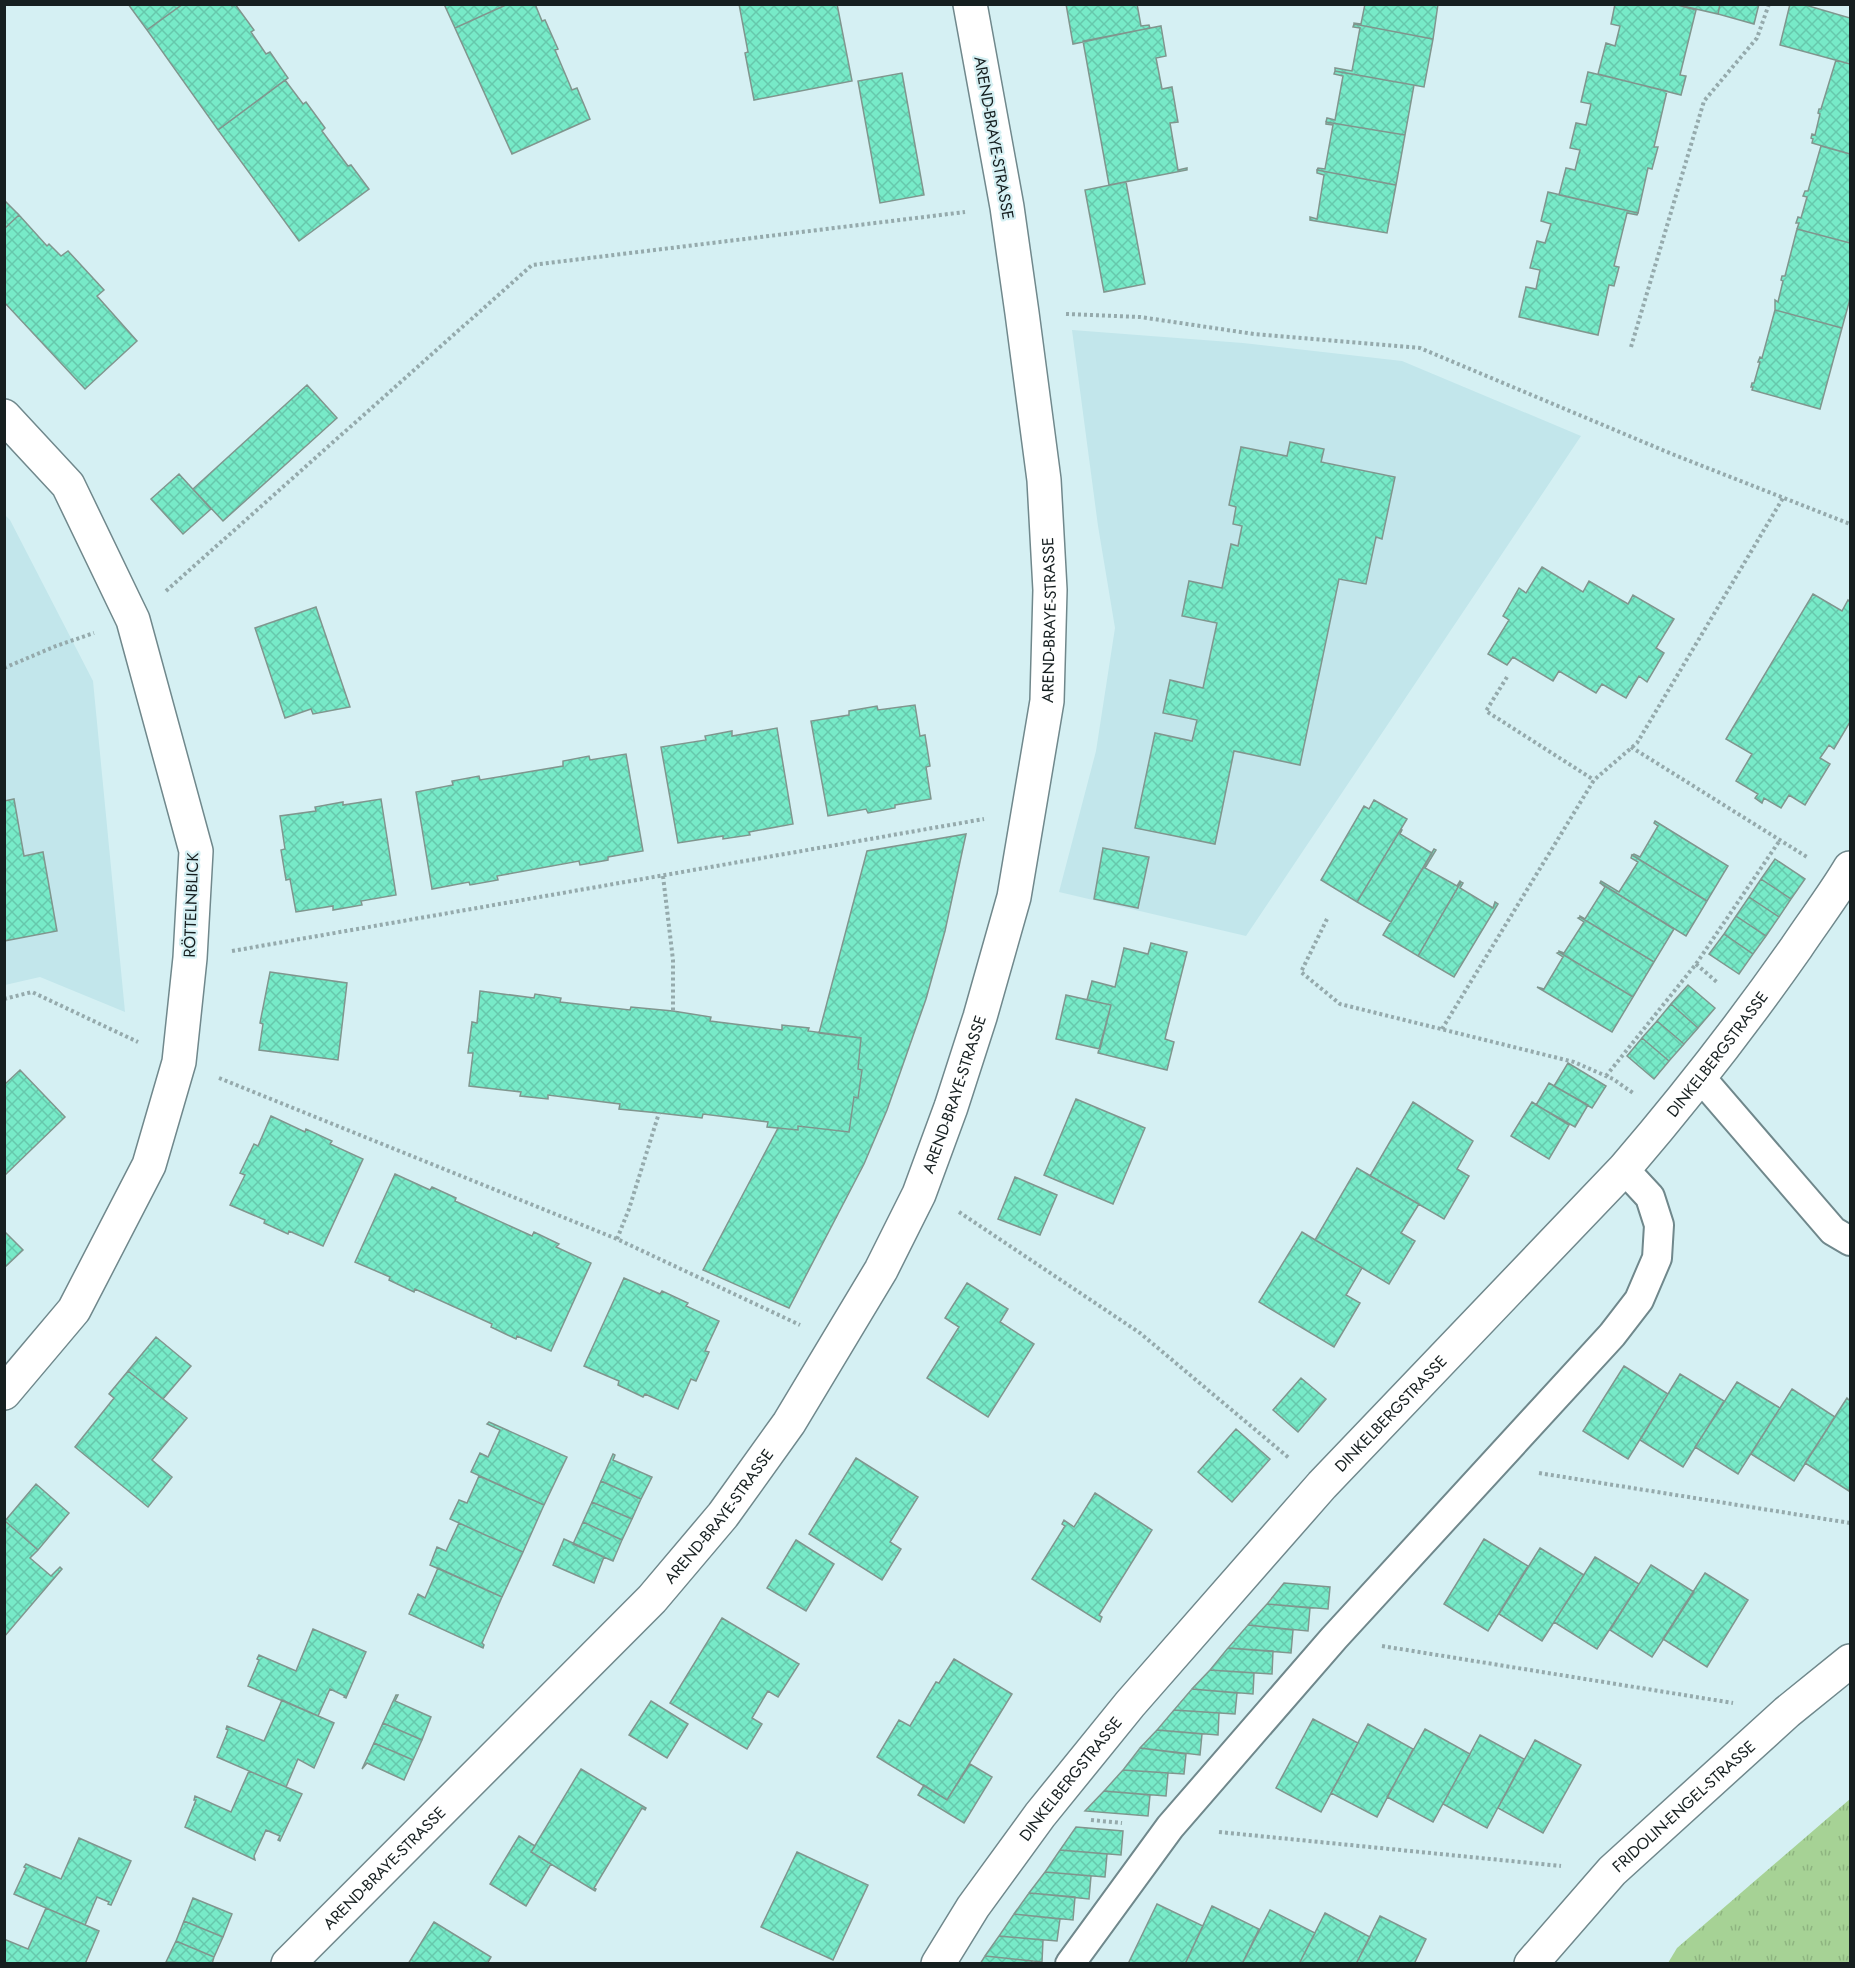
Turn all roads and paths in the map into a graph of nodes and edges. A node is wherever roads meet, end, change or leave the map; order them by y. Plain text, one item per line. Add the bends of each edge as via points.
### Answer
1 (970, 4) edge
2 (1768, 4) edge
3 (1007, 207) junction
4 (1022, 313) junction
5 (1631, 347) dead end
6 (4, 416) edge
7 (1783, 498) junction
8 (1851, 524) edge
9 (134, 620) junction
10 (56, 646) dead end
11 (4, 669) edge
12 (1507, 677) dead end
13 (1630, 747) junction
14 (1594, 780) junction
15 (1029, 812) junction
16 (1780, 840) junction
17 (1847, 874) edge
18 (663, 876) junction
19 (1327, 919) dead end
20 (190, 958) junction
21 (4, 999) edge
22 (673, 1011) dead end
23 (1442, 1029) junction
24 (179, 1062) junction
25 (1606, 1076) junction
26 (1701, 1078) junction
27 (659, 1113) dead end
28 (1668, 1118) junction
29 (1624, 1169) junction
30 (919, 1194) junction
31 (617, 1239) junction
32 (1851, 1240) edge
33 (838, 1344) junction
34 (4, 1393) edge
35 (1491, 1465) junction
36 (1322, 1485) junction
37 (1851, 1523) edge
38 (1334, 1638) junction
39 (1851, 1661) edge
40 (1787, 1712) junction
41 (1040, 1815) junction
42 (1170, 1827) junction
43 (1612, 1871) junction
44 (288, 1964) edge
45 (938, 1964) edge
46 (1070, 1964) edge
47 (1531, 1964) edge

1 - 3 street, AREND-BRAYE-STRASSE
2 - 5 path via 1757,38 1704,101
3 - 4 street, AREND-BRAYE-STRASSE
3 - 9 path via 532,265
4 - 7 path via 1140,317 1254,334 1420,348
4 - 15 street, AREND-BRAYE-STRASSE via 1044,480 1050,590 1047,701
6 - 9 street, RÖTTELNBLICK via 68,485
7 - 8 path
7 - 13 path via 1637,742
9 - 20 street, RÖTTELNBLICK via 196,851
10 - 11 path
12 - 14 path via 1486,711
13 - 14 path
13 - 16 path
14 - 23 path
15 - 18 path
15 - 30 street, AREND-BRAYE-STRASSE via 1014,897 980,1017
16 - 17 path
16 - 25 path via 1696,964
17 - 26 street, DINKELBERGSTRASSE
18 - 20 path
18 - 22 path via 673,960
19 - 23 path via 1301,972 1340,1004
20 - 24 street, RÖTTELNBLICK
21 - 24 path via 32,992
23 - 25 path via 1574,1062
24 - 31 path
24 - 34 street, RÖTTELNBLICK via 149,1164 74,1310
25 - 28 path
26 - 28 street, DINKELBERGSTRASSE
26 - 32 lane via 1833,1231
27 - 31 path
28 - 29 street, DINKELBERGSTRASSE
29 - 35 lane via 1650,1197 1659,1225 1657,1258 1640,1300
29 - 36 street, DINKELBERGSTRASSE
30 - 33 street, AREND-BRAYE-STRASSE
30 - 36 path via 961,1213 1140,1333
31 - 33 path
33 - 44 street, AREND-BRAYE-STRASSE via 789,1423 723,1515 652,1599
35 - 37 path
35 - 38 lane
36 - 41 street, DINKELBERGSTRASSE via 1130,1704
38 - 40 path
38 - 42 lane
39 - 40 street, FRIDOLIN-ENGEL-STRASSE
40 - 43 street, FRIDOLIN-ENGEL-STRASSE
41 - 42 path
41 - 45 street, DINKELBERGSTRASSE via 973,1907
42 - 43 path
42 - 46 lane
43 - 47 street, FRIDOLIN-ENGEL-STRASSE

